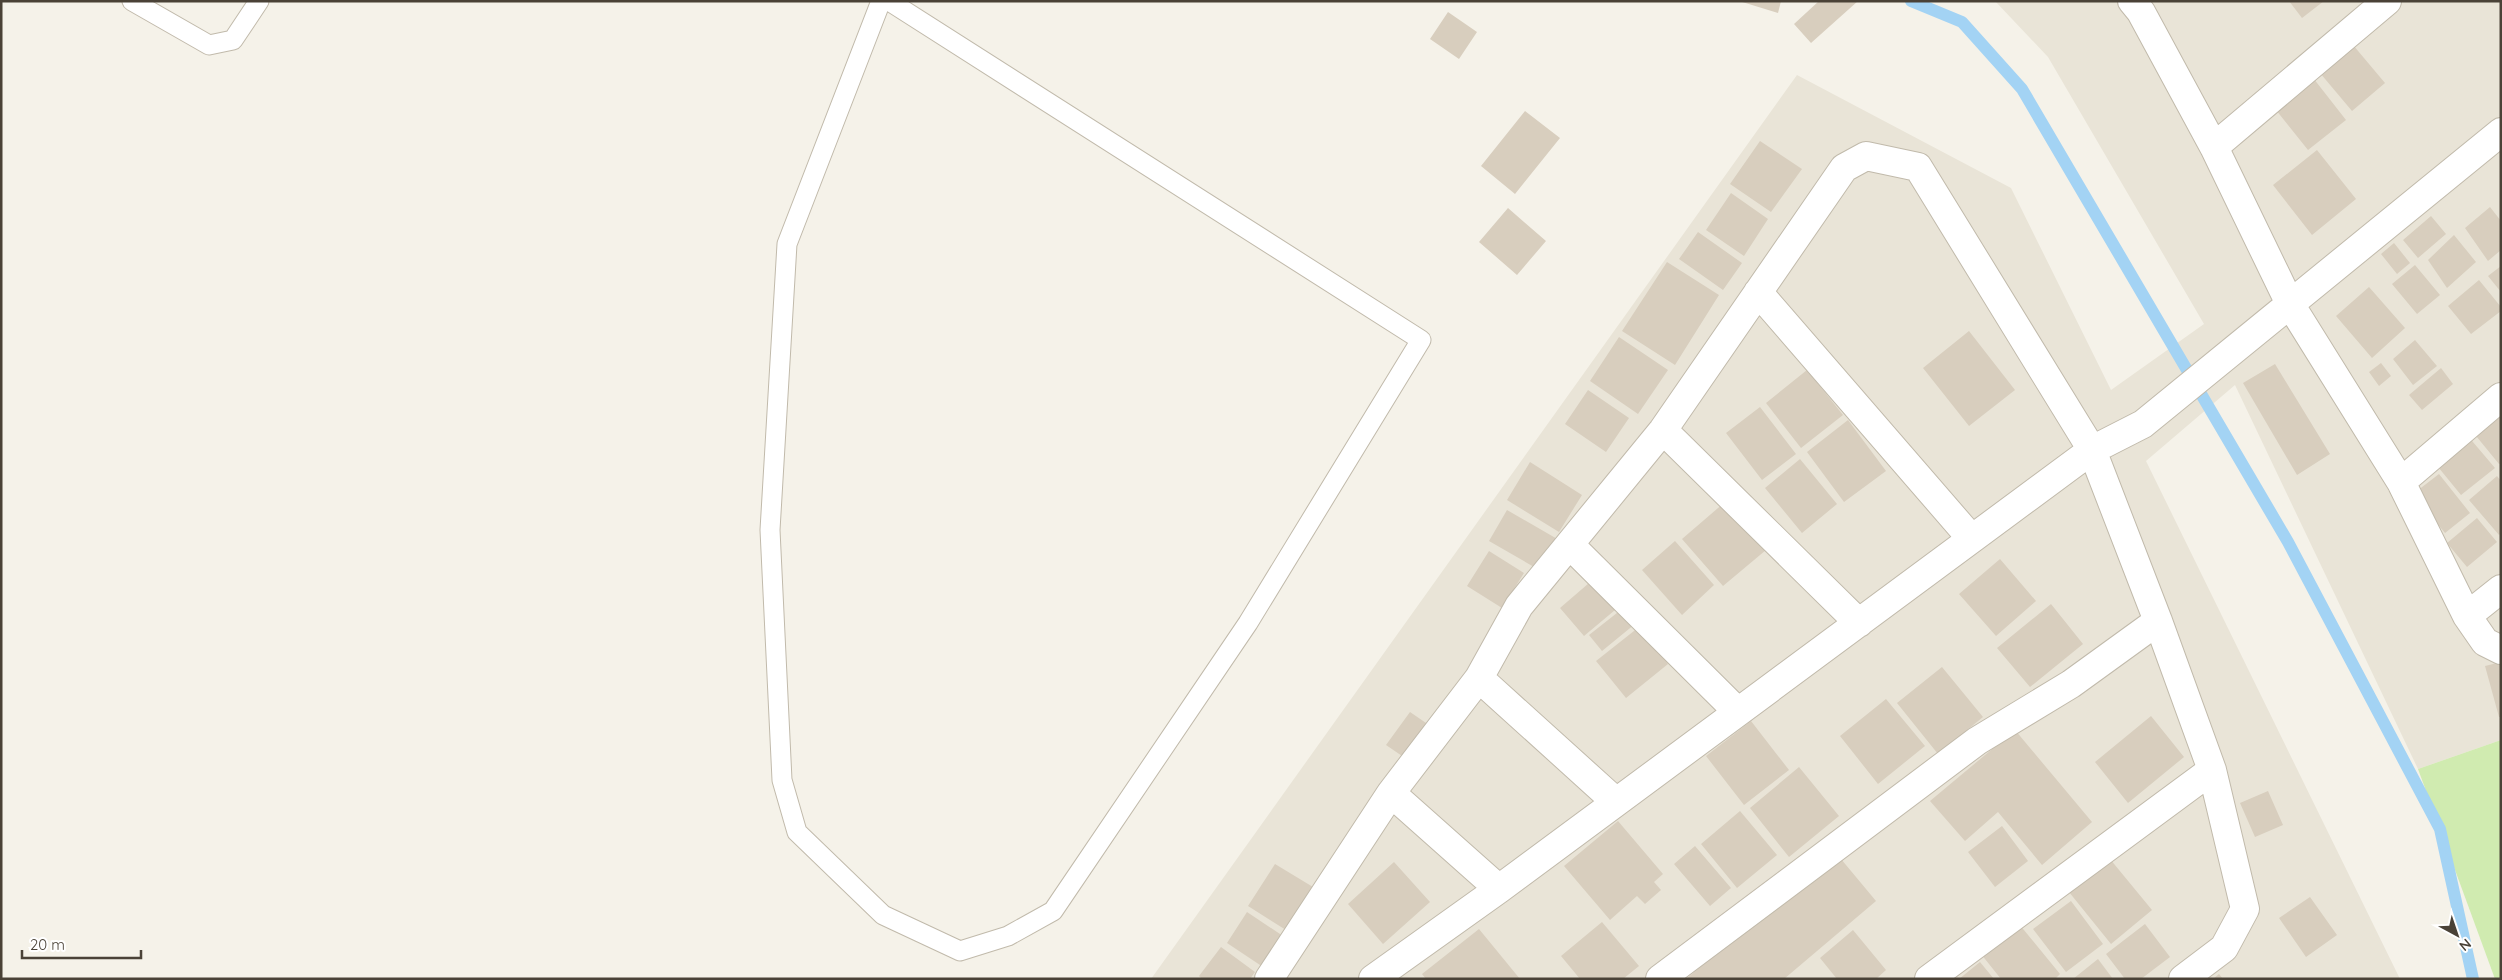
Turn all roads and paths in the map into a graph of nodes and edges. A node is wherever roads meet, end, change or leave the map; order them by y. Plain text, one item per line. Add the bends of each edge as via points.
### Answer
1 (132, 1) edge
2 (259, 1) edge
3 (881, 1) edge
4 (889, 1) edge
5 (2387, 1) edge
6 (2142, 5) edge
7 (2501, 132) edge
8 (2214, 147) junction
9 (1758, 292) junction
10 (2290, 304) junction
11 (2501, 397) edge
12 (1663, 430) junction
13 (2092, 450) junction
14 (2401, 482) junction
15 (1971, 538) junction
16 (1570, 545) junction
17 (2501, 589) edge
18 (2468, 616) junction
19 (2158, 621) junction
20 (1859, 623) junction
21 (2501, 650) edge
22 (1479, 678) junction
23 (1737, 711) junction
24 (2212, 770) junction
25 (1391, 793) junction
26 (1614, 801) junction
27 (1499, 889) junction
28 (1269, 979) edge
29 (1373, 979) edge
30 (1660, 979) edge
31 (1929, 979) edge
32 (2183, 979) edge

1 - 2 lane via 208,45 233,40
3 - 4 lane via 787,244 770,530 782,780 797,832 883,915 960,952 1008,936 1054,911 1248,623 1421,340
5 - 8 street
6 - 8 street
7 - 10 street
8 - 10 street
9 - 12 street
9 - 13 street via 1844,168 1866,156 1918,167
9 - 15 street
10 - 13 street via 2143,424
10 - 14 street
11 - 14 street
12 - 16 street
12 - 20 street
13 - 15 street
13 - 19 street
14 - 18 street
15 - 20 street
16 - 22 street via 1520,606
16 - 23 street
17 - 18 street
18 - 21 street via 2485,642
19 - 24 street
19 - 30 street via 2071,684 1977,741
20 - 23 street
22 - 25 street
22 - 26 street
23 - 26 street
24 - 31 street
24 - 32 street via 2245,909 2224,948
25 - 27 street
25 - 28 street
26 - 27 street
27 - 29 street

